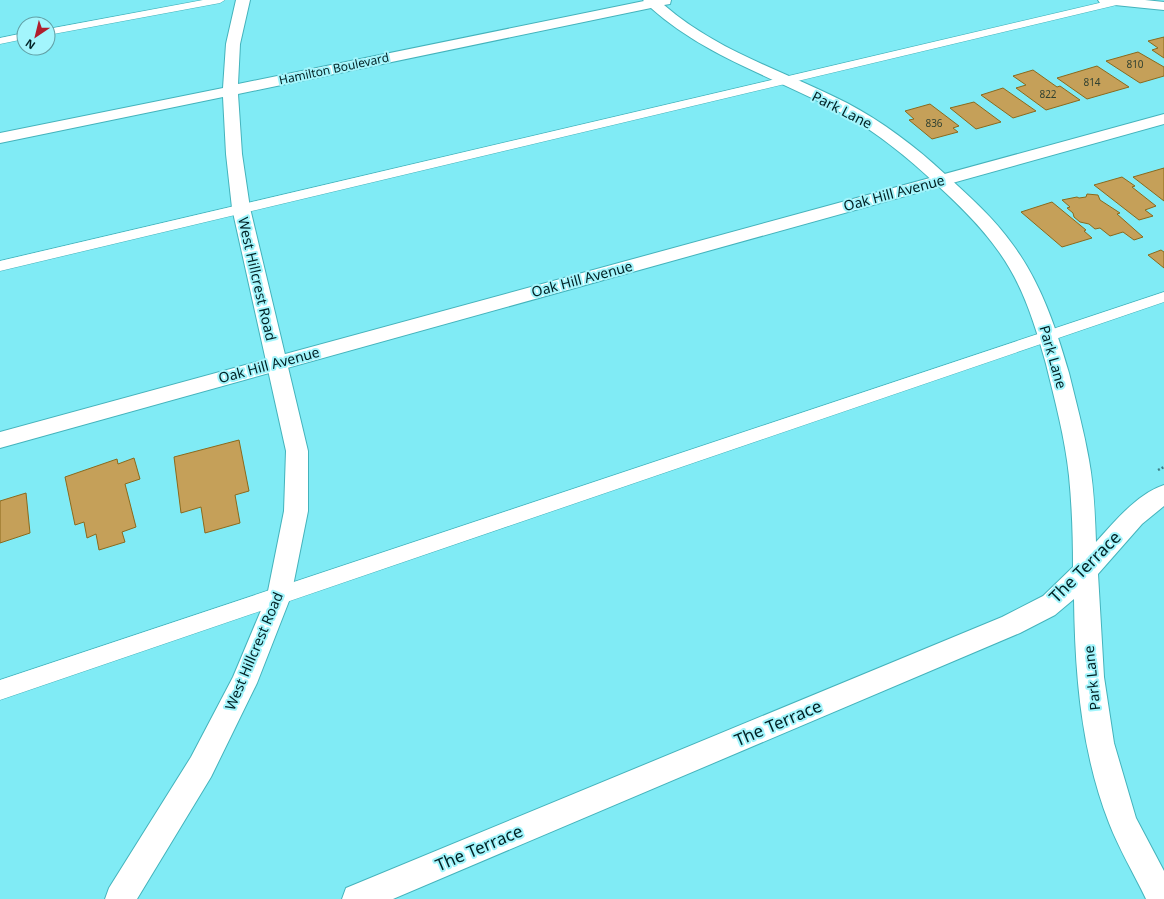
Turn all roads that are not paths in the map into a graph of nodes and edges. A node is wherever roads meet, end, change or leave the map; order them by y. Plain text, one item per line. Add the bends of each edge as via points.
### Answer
1 (220, 0) edge
2 (243, 0) edge
3 (1105, 0) edge
4 (657, 1) edge
5 (1122, 1) edge
6 (1164, 6) edge
7 (56, 31) edge
8 (16, 38) edge
9 (0, 41) edge
10 (782, 81) junction
11 (230, 91) junction
12 (1164, 119) edge
13 (0, 138) edge
14 (942, 180) junction
15 (241, 208) junction
16 (0, 266) edge
17 (1164, 297) edge
18 (1049, 336) junction
19 (278, 363) junction
20 (0, 440) edge
21 (1164, 494) edge
22 (1086, 570) junction
23 (280, 596) junction
24 (0, 690) edge
25 (120, 899) edge
26 (357, 899) edge
27 (1162, 899) edge

1 - 7 lane
2 - 11 street, West Hillcrest Road via 233,44
3 - 5 street
4 - 10 street, Park Lane via 702,40
4 - 11 street, Hamilton Boulevard
5 - 6 street
5 - 10 lane
8 - 9 lane
10 - 14 street, Park Lane via 839,106 874,126 905,148
10 - 15 lane
11 - 13 street, Hamilton Boulevard
11 - 15 street, West Hillcrest Road
12 - 14 street, Oak Hill Avenue
14 - 18 street, Park Lane via 994,232 1008,250 1029,286
14 - 19 street, Oak Hill Avenue
15 - 16 lane
15 - 19 street, West Hillcrest Road
17 - 18 lane
18 - 22 street, Park Lane via 1071,420 1082,488
18 - 23 lane
19 - 20 street, Oak Hill Avenue
19 - 23 street, West Hillcrest Road via 297,450 296,511
21 - 22 street, The Terrace via 1135,515
22 - 26 street, The Terrace via 1055,601 1011,625
22 - 27 street, Park Lane via 1090,680 1099,740 1122,821
23 - 24 lane
23 - 25 street, West Hillcrest Road via 244,683 201,767

